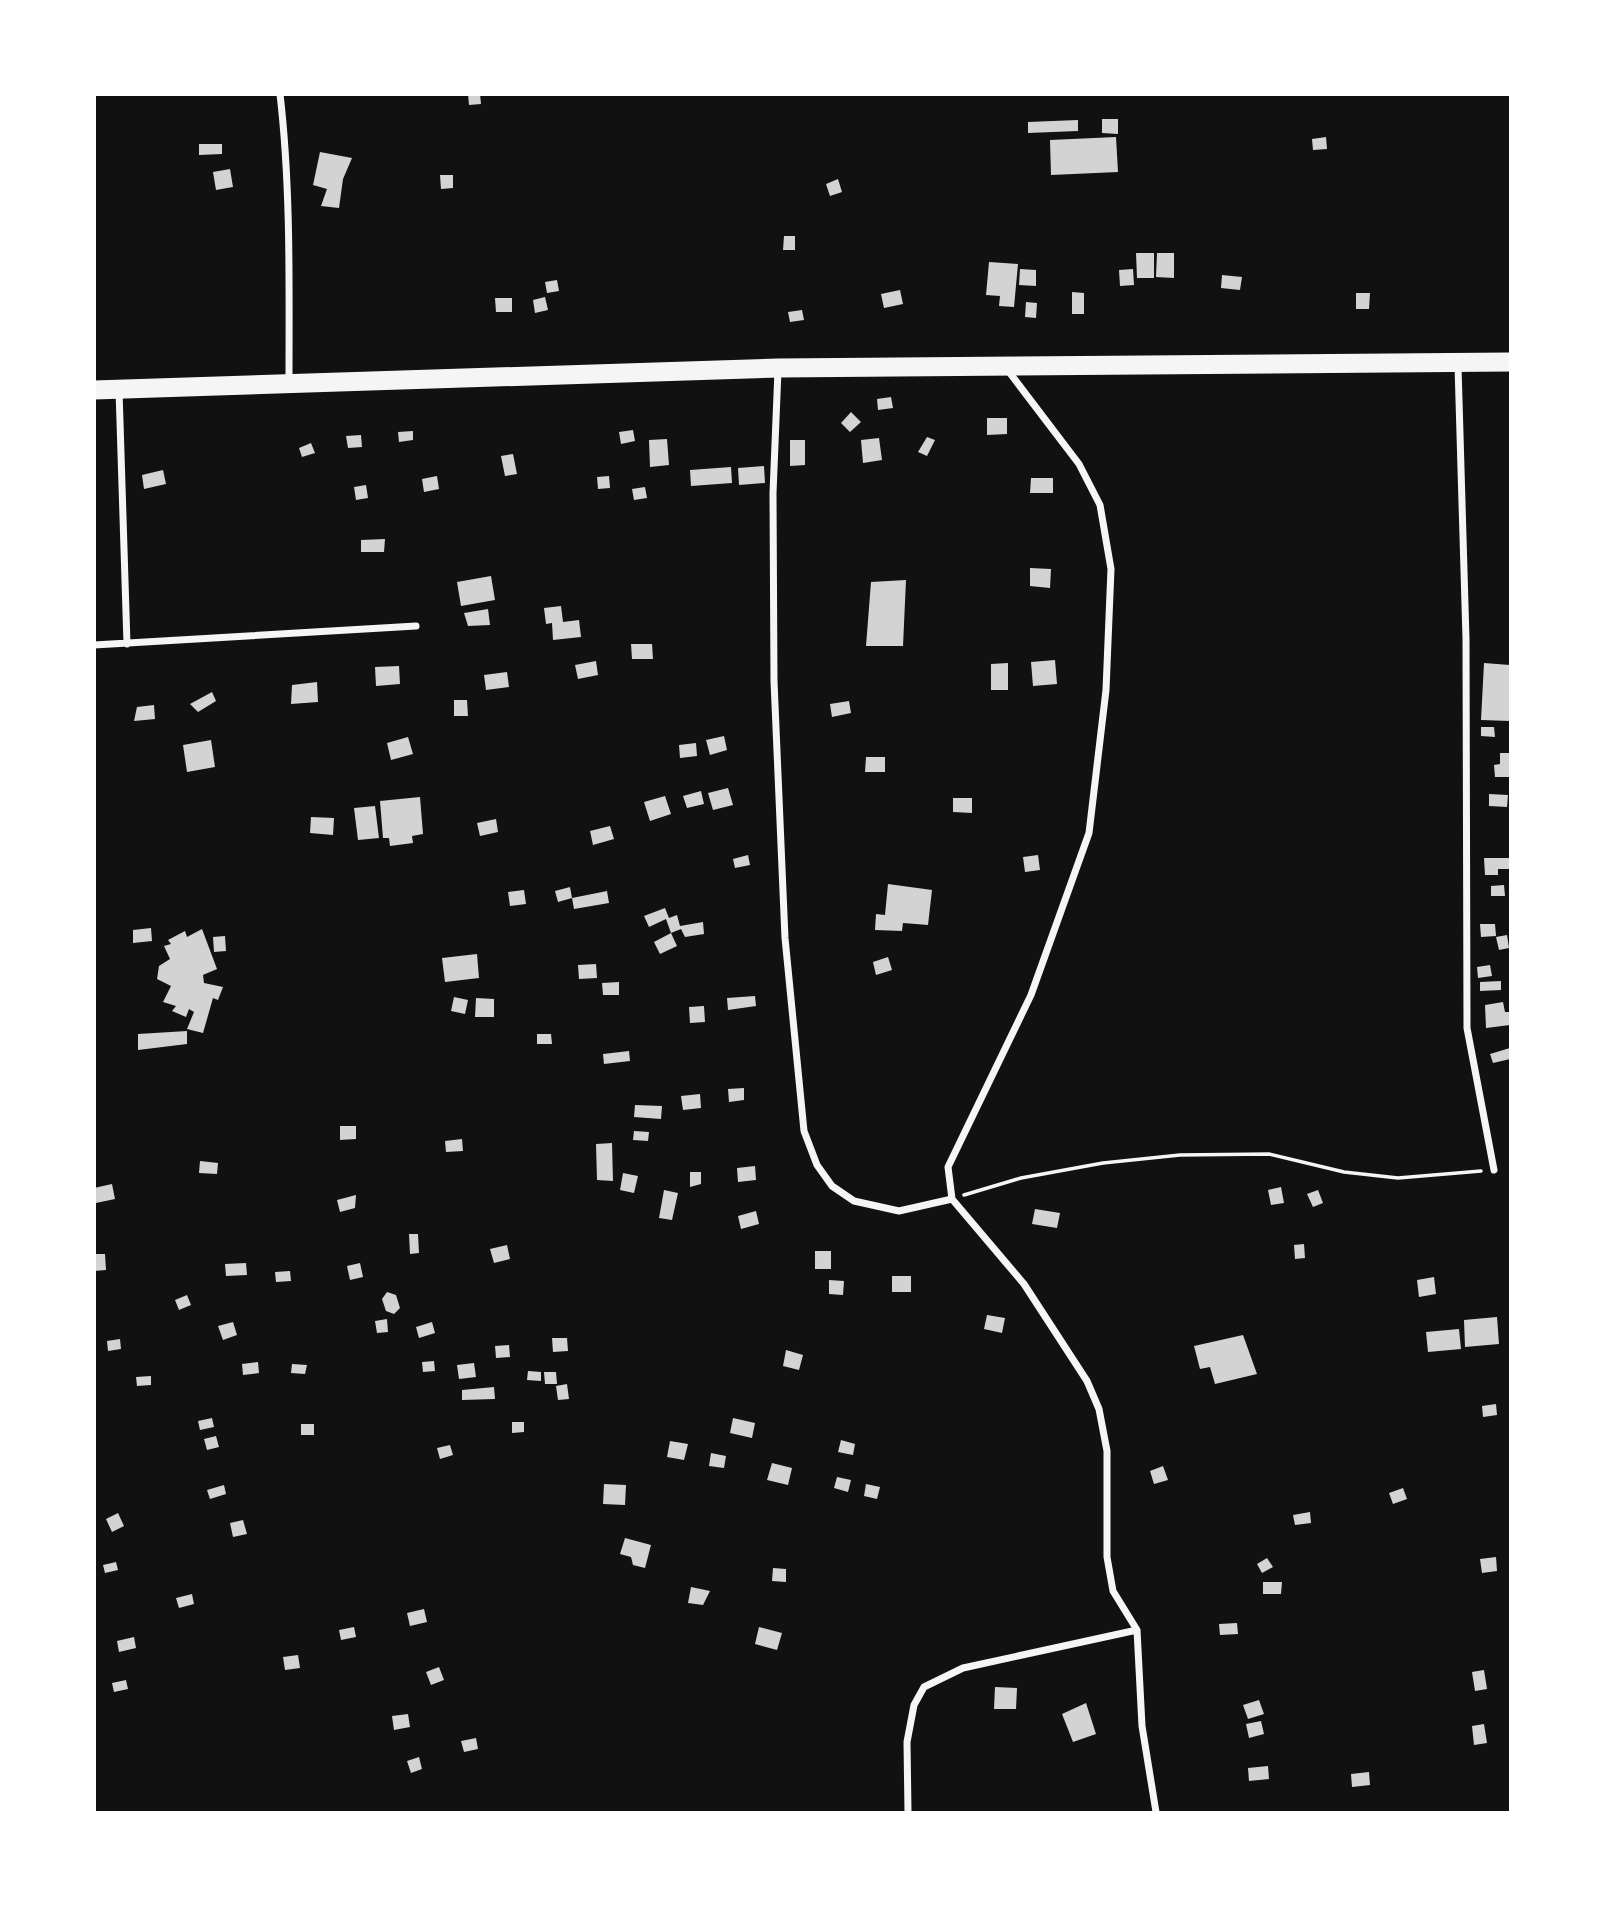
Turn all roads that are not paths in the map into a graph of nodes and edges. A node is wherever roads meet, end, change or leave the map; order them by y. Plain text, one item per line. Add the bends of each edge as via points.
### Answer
1 (280, 94) edge
2 (1457, 362) junction
3 (1510, 362) edge
4 (1004, 365) junction
5 (778, 368) junction
6 (289, 382) junction
7 (94, 390) edge
8 (119, 390) junction
9 (416, 626) dead end
10 (127, 644) junction
11 (94, 645) edge
12 (1494, 1170) road end
13 (952, 1199) junction
14 (1138, 1630) junction
15 (908, 1812) edge
16 (1156, 1812) edge

1 - 6 street
2 - 3 highway
2 - 4 highway
2 - 12 street via 1466,639 1467,1028
4 - 5 highway
4 - 13 street via 1079,464 1100,505 1111,569 1106,690 1089,834 1031,995 948,1167
5 - 6 highway
5 - 13 street via 772,493 774,681 785,939 804,1131 817,1165 832,1186 854,1201 899,1211
6 - 8 highway
7 - 8 highway
8 - 10 street
9 - 10 street
10 - 11 street
13 - 14 street via 1024,1284 1087,1381 1099,1409 1107,1451 1104,1519 1113,1591
14 - 15 street via 963,1668 923,1687 914,1705 907,1742
14 - 16 street via 1142,1726

